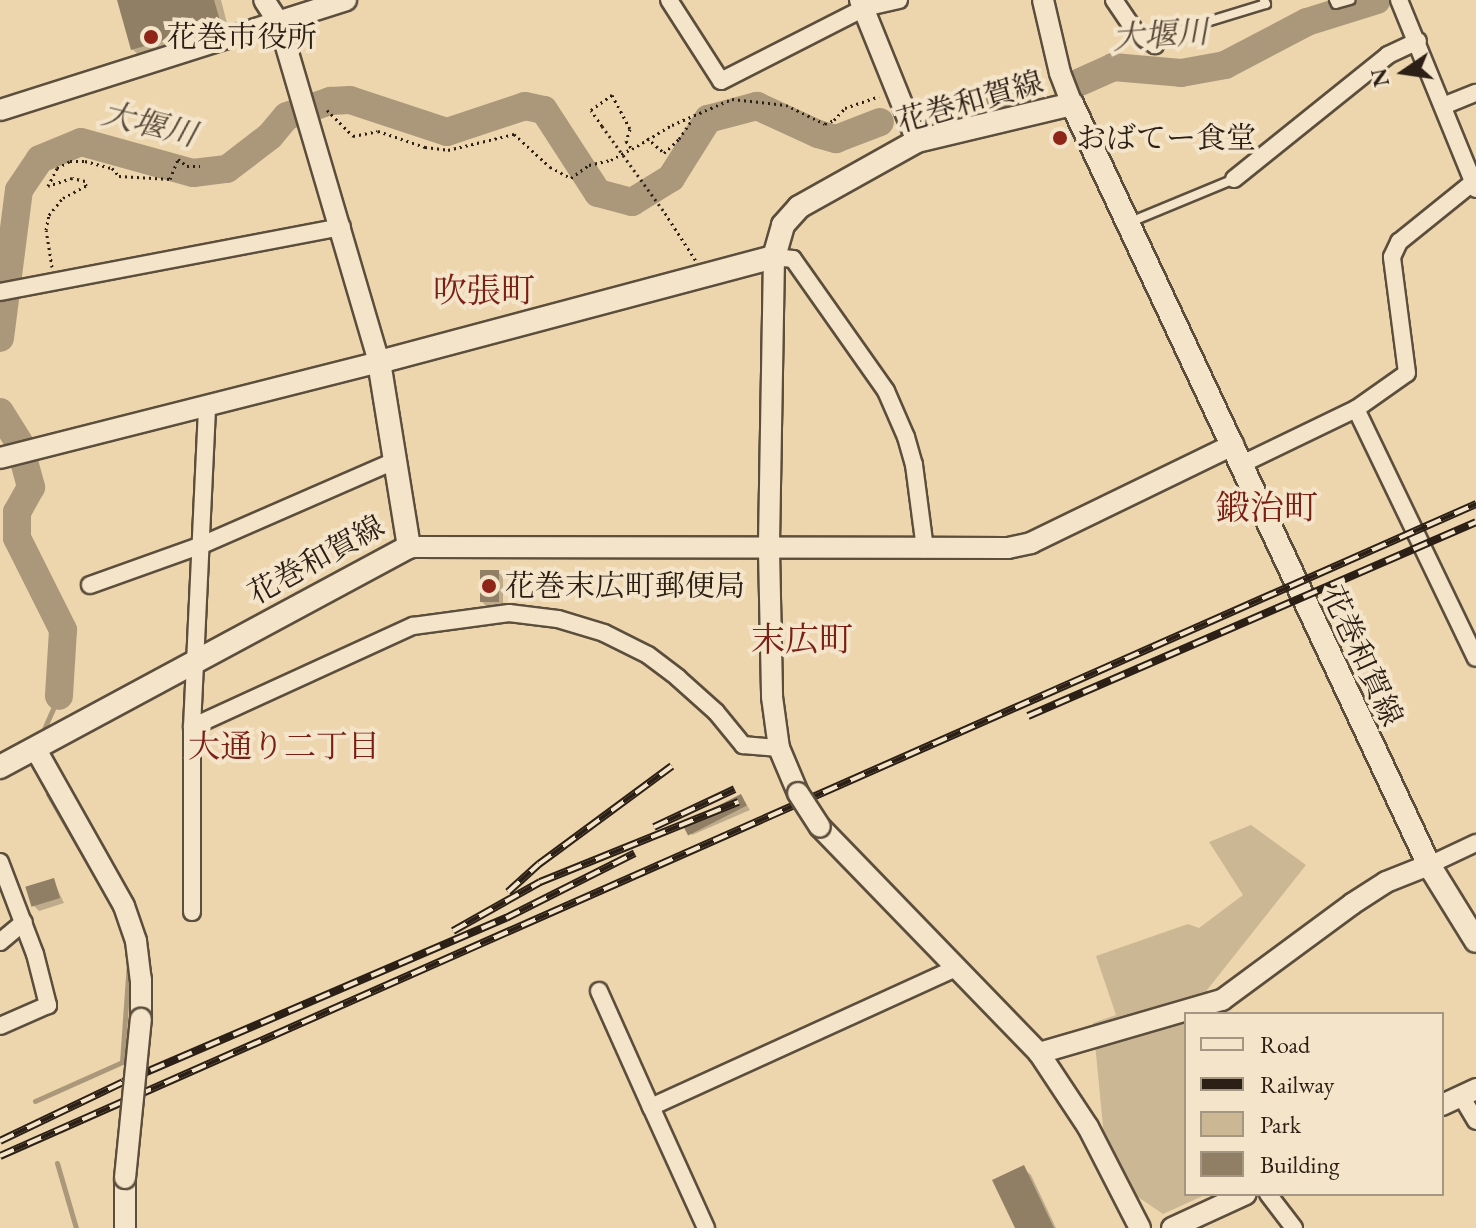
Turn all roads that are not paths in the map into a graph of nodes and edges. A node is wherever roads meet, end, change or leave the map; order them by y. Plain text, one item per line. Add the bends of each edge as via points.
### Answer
1 (264, 0) edge
2 (346, 0) edge
3 (669, 0) edge
4 (899, 0) edge
5 (1043, 0) edge
6 (1114, 0) edge
7 (1264, 0) edge
8 (1334, 0) edge
9 (1350, 0) edge
10 (1399, 1) edge
11 (862, 4) edge
12 (279, 23) junction
13 (1418, 41) junction
14 (1151, 43) joint
15 (1476, 93) edge
16 (1072, 104) junction
17 (1443, 106) junction
18 (0, 110) edge
19 (917, 141) junction
20 (1234, 179) joint
21 (1474, 186) edge
22 (1128, 223) junction
23 (342, 227) junction
24 (774, 257) junction
25 (0, 292) edge
26 (379, 362) junction
27 (207, 407) junction
28 (1356, 409) junction
29 (1237, 454) junction
30 (3, 458) edge
31 (394, 461) junction
32 (202, 545) junction
33 (409, 547) junction
34 (925, 549) junction
35 (769, 550) junction
36 (90, 585) dead end
37 (1476, 658) edge
38 (196, 660) junction
39 (192, 727) junction
40 (35, 748) junction
41 (779, 748) junction
42 (0, 767) edge
43 (1476, 843) edge
44 (0, 862) edge
45 (1429, 865) junction
46 (192, 912) dead end
47 (24, 922) junction
48 (1476, 941) edge
49 (0, 942) edge
50 (956, 968) junction
51 (599, 991) dead end
52 (1223, 1007) edge
53 (1203, 1012) edge
54 (1184, 1017) edge
55 (0, 1026) edge
56 (1039, 1053) junction
57 (1469, 1093) edge
58 (1444, 1104) edge
59 (651, 1107) junction
60 (1476, 1121) edge
61 (1242, 1196) edge
62 (1270, 1196) edge
63 (125, 1228) edge
64 (706, 1228) edge
65 (1140, 1228) edge
66 (1172, 1228) edge
67 (1294, 1228) edge

1 - 12 street
2 - 12 street
3 - 11 street via 721,81
4 - 11 street
5 - 16 street
6 - 14 street via 1134,30
7 - 14 lane via 1266,4
8 - 9 lane
10 - 13 street
11 - 19 street
12 - 18 street
12 - 23 street
13 - 17 street
13 - 20 street via 1388,55
15 - 17 street
16 - 19 main road, 花巻和賀線
16 - 22 main road, 花巻和賀線
17 - 21 street
19 - 24 main road, 花巻和賀線 via 799,207 783,225
20 - 22 lane
21 - 28 street via 1399,242 1392,257 1393,278 1407,373
22 - 29 main road, 花巻和賀線
23 - 25 street
23 - 26 street
24 - 26 main road
24 - 34 street via 793,259 886,391 914,465
24 - 35 street
26 - 27 street
26 - 31 main road, 花巻和賀線
27 - 30 street
27 - 32 street
28 - 29 street
28 - 37 street
29 - 34 street via 1031,543
29 - 45 main road, 花巻和賀線
31 - 32 street
31 - 33 main road, 花巻和賀線
32 - 36 street
32 - 38 street
33 - 35 street
33 - 38 main road, 花巻和賀線
34 - 35 street
35 - 41 street via 772,697
38 - 39 street
38 - 40 main road, 花巻和賀線
39 - 41 street via 413,626 509,613 558,619 604,633 648,655 678,678 743,745
39 - 46 street
40 - 42 main road, 花巻和賀線
40 - 63 street, bridge via 107,872 136,941 141,1019
41 - 50 street, bridge via 820,827
43 - 45 street
44 - 47 street
45 - 48 main road, 花巻和賀線
45 - 52 street via 1386,882 1352,904
47 - 49 street
47 - 55 street via 48,1005
50 - 56 street
50 - 59 street
51 - 59 street
52 - 53 street
54 - 56 street
56 - 65 street via 1088,1127
57 - 58 street
57 - 60 street
59 - 64 street
61 - 66 street
62 - 67 street

